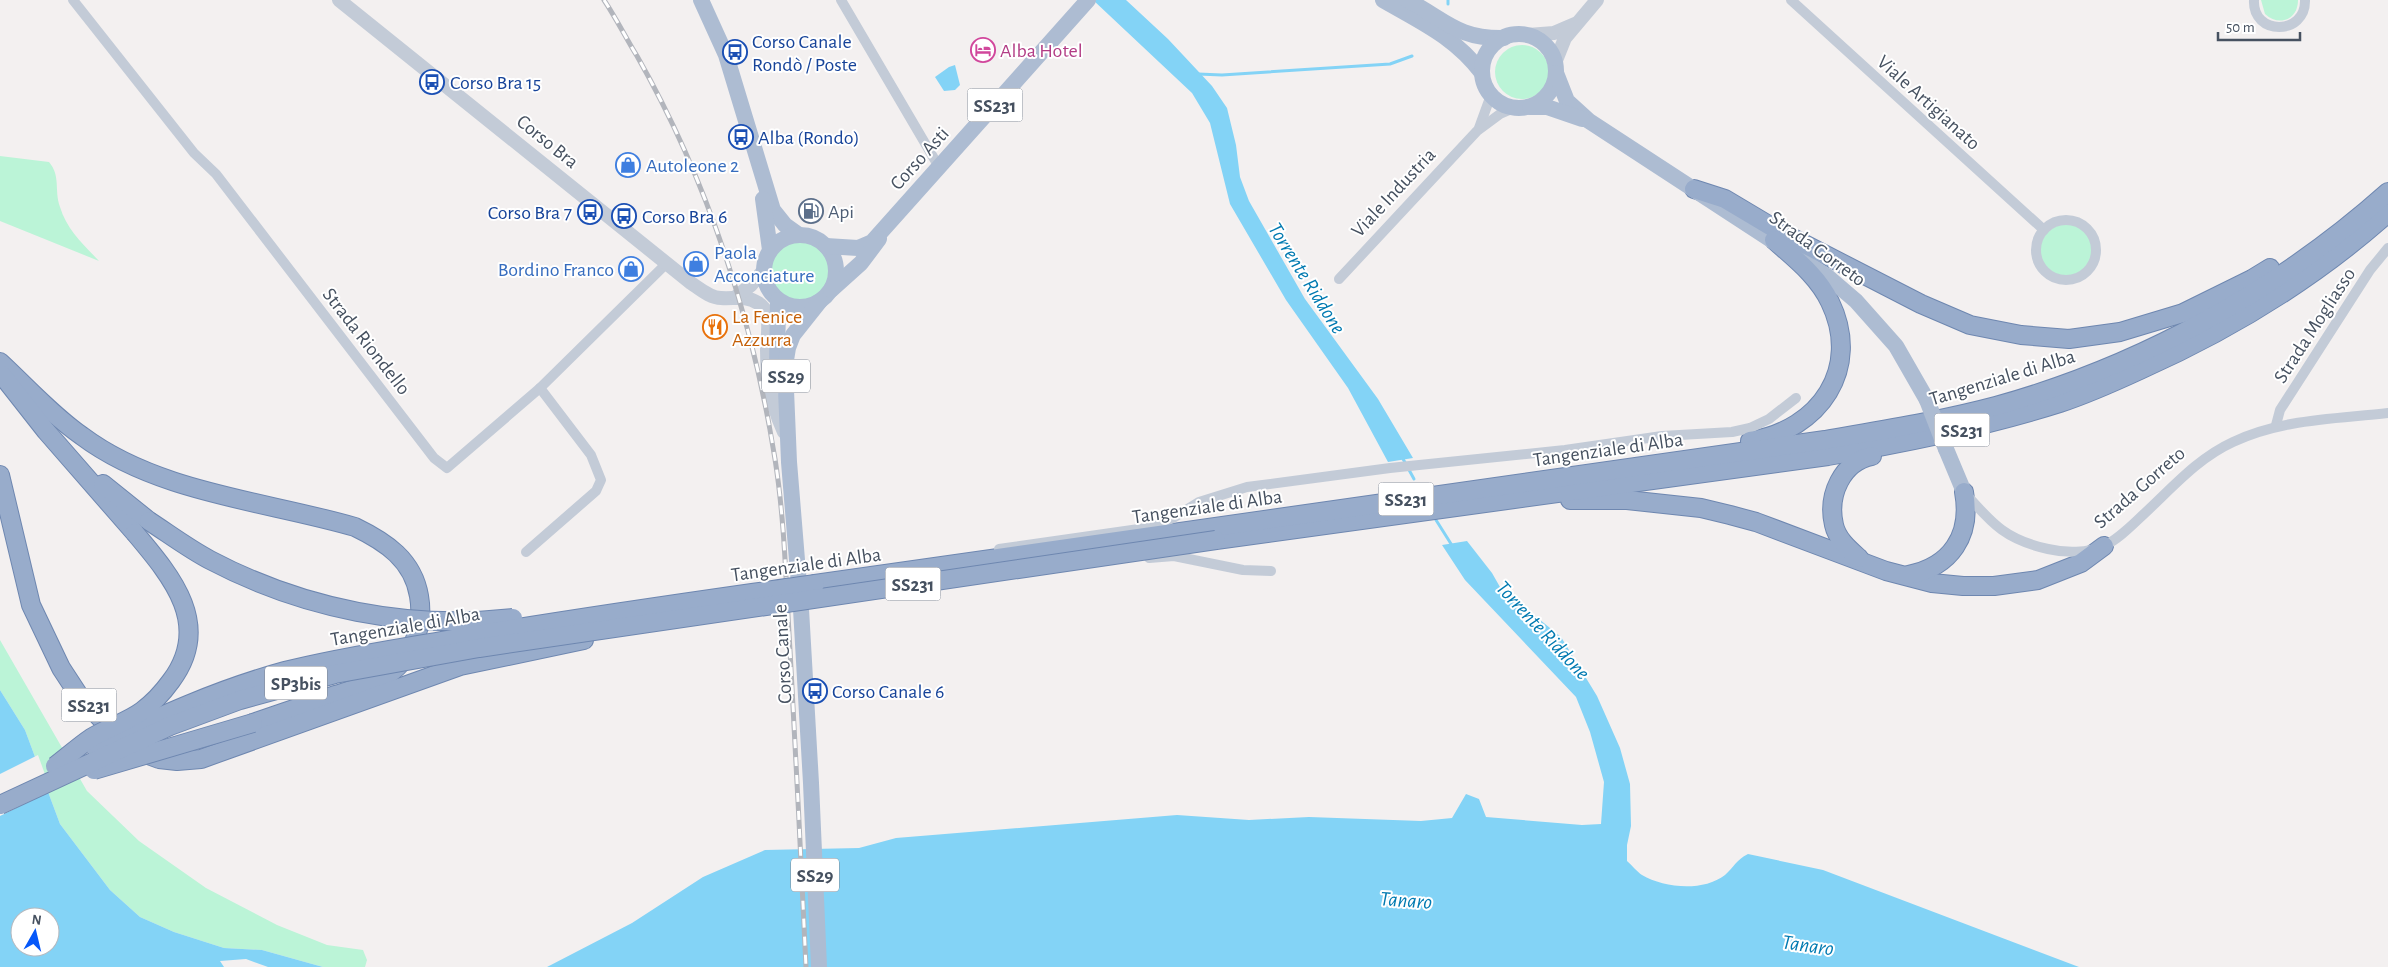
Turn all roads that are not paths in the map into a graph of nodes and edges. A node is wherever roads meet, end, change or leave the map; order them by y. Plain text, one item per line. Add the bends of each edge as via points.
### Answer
1 (72, 0) edge
2 (339, 0) edge
3 (701, 0) edge
4 (842, 0) edge
5 (1088, 0) edge
6 (1383, 0) edge
7 (1407, 0) edge
8 (1597, 0) edge
9 (1791, 0) edge
10 (2254, 0) edge
11 (2305, 0) edge
12 (1575, 23) junction
13 (1528, 36) junction
14 (1504, 38) junction
15 (1556, 68) junction
16 (1482, 73) junction
17 (1491, 95) junction
18 (1522, 107) junction
19 (1589, 121) junction
20 (1477, 131) junction
21 (758, 160) junction
22 (939, 167) junction
23 (1694, 189) junction
24 (2388, 190) edge
25 (902, 209) junction
26 (2388, 213) edge
27 (2044, 230) junction
28 (799, 235) junction
29 (1774, 240) junction
30 (826, 246) junction
31 (2388, 248) edge
32 (770, 250) junction
33 (666, 264) junction
34 (763, 271) junction
35 (1339, 280) dead end
36 (737, 296) junction
37 (825, 296) junction
38 (778, 300) junction
39 (0, 362) edge
40 (0, 373) edge
41 (540, 388) junction
42 (1796, 398) dead end
43 (2388, 413) edge
44 (2276, 425) junction
45 (46, 431) junction
46 (784, 432) junction
47 (1921, 440) junction
48 (789, 462) junction
49 (1600, 472) junction
50 (0, 475) edge
51 (1964, 492) junction
52 (1484, 502) junction
53 (1214, 533) junction
54 (2104, 546) junction
55 (526, 552) dead end
56 (1867, 565) junction
57 (1271, 571) dead end
58 (1907, 575) junction
59 (799, 578) junction
60 (801, 609) junction
61 (611, 621) junction
62 (55, 766) junction
63 (31, 789) junction
64 (0, 792) edge
65 (0, 805) edge
66 (819, 967) edge

1 - 41 street, Strada Riondello via 194,153 216,174 434,458 447,468
2 - 33 street, Corso Bra
3 - 21 main road via 726,55
4 - 22 street
5 - 22 main road, Corso Asti / SS231
6 - 16 main road via 1444,35 1460,47
7 - 14 main road via 1461,32 1485,38
8 - 12 street
9 - 27 street, Viale Artigianato
10 - 11 street via 2260,19 2282,28 2298,21 2303,14
12 - 13 street via 1554,33
12 - 15 street via 1564,38
13 - 14 main road
13 - 15 main road via 1546,45
14 - 16 main road via 1488,52
15 - 18 main road via 1554,84 1548,94 1540,102
15 - 19 main road, Strada Gorreto via 1567,101
16 - 17 main road
17 - 18 main road via 1505,106
17 - 20 street, Viale Industria
18 - 19 main road, Strada Gorreto via 1548,107
18 - 20 street, Viale Industria via 1500,114
19 - 23 main road, Strada Gorreto
20 - 35 street, Viale Industria
21 - 28 main road via 773,210
21 - 32 main road
22 - 25 main road, Corso Asti / SS231
23 - 24 highway via 1725,199 1777,230 1921,304 1970,325 2021,335 2069,339 2120,332 2183,313 2252,279
23 - 29 main road, Strada Gorreto
24 - 49 highway, Tangenziale di Alba / SS231 via 2310,255 2237,303 2148,349 2056,387 1996,406 1918,424
25 - 30 main road, Corso Asti / SS231 via 872,242 858,248
25 - 37 main road, Corso Asti / SS231 via 861,263
26 - 47 highway, Tangenziale di Alba / SS231 via 2323,266 2202,341 2061,403
27 - 27 street via 2036,248 2041,267 2048,274 2066,280 2085,274 2095,257 2094,238 2088,230 2071,221 2051,224
28 - 30 main road via 815,238
28 - 32 main road via 783,239
29 - 49 highway via 1816,281 1837,319 1841,363 1825,398 1797,424 1764,439 1696,449
29 - 51 main road, Strada Gorreto, bridge via 1828,276 1856,301 1896,346 1927,400
30 - 37 main road, SS29 via 836,267 834,282
31 - 44 street, Strada Mogliasso via 2370,270 2280,410
32 - 34 main road
33 - 36 street, Corso Bra via 713,296
33 - 41 street, Strada Riondello
34 - 36 street
34 - 38 main road via 767,287
36 - 46 street, Corso Bra via 758,303 767,314 769,385
37 - 38 main road via 803,307
37 - 48 main road, Corso Canale / SS29 via 793,335 788,348 785,366
38 - 46 main road, Corso Canale / SS29 via 777,367
39 - 63 highway, bridge via 82,437 143,471 355,527 378,538 395,550 408,566 418,587 421,608 414,646 400,663 377,681 253,723
40 - 45 highway, SS231
41 - 55 street via 591,455 601,480 596,490
42 - 59 street via 1769,419 1732,432 1662,436 1247,487 1200,502 1153,527
43 - 44 street, Strada Gorreto
44 - 54 street, Strada Gorreto via 2233,442 2198,463 2130,528
45 - 61 highway, SS231, bridge via 114,494 149,521 209,560 306,600 403,620 495,620 584,609
45 - 62 highway, bridge via 164,568 182,600 190,635 180,669 164,691 142,711 91,738
46 - 48 main road, Corso Canale / SS29
47 - 52 highway, Tangenziale di Alba / SS231 via 1828,456
47 - 56 highway via 1860,458 1849,465 1840,478 1833,509 1834,525 1847,548
48 - 59 main road, Corso Canale / SS29
49 - 53 highway, Tangenziale di Alba / SS231
50 - 61 highway, SS231, bridge via 31,605 61,668 78,694 103,722 135,750 159,759 201,759 460,666 588,639
51 - 54 street, Strada Gorreto via 2001,531 2026,545 2076,552
51 - 58 highway via 1964,528 1952,552 1932,568
52 - 53 highway, Tangenziale di Alba / SS231
52 - 56 highway via 1626,500 1701,508 1756,522
53 - 61 highway, Tangenziale di Alba / SS231, bridge
54 - 58 highway via 2082,563 2038,580 1963,586 1932,583
56 - 58 highway
57 - 60 street via 1243,570 1165,557
59 - 60 main road, Corso Canale / SS29
60 - 66 main road, Corso Canale / SS29
61 - 62 highway, Tangenziale di Alba / SP3bis, bridge via 420,644 284,672 167,712
61 - 63 highway, Tangenziale di Alba / SP3bis, bridge via 288,685 170,726
62 - 64 highway, Tangenziale di Alba / SP3bis
63 - 65 highway, Tangenziale di Alba / SP3bis, bridge

